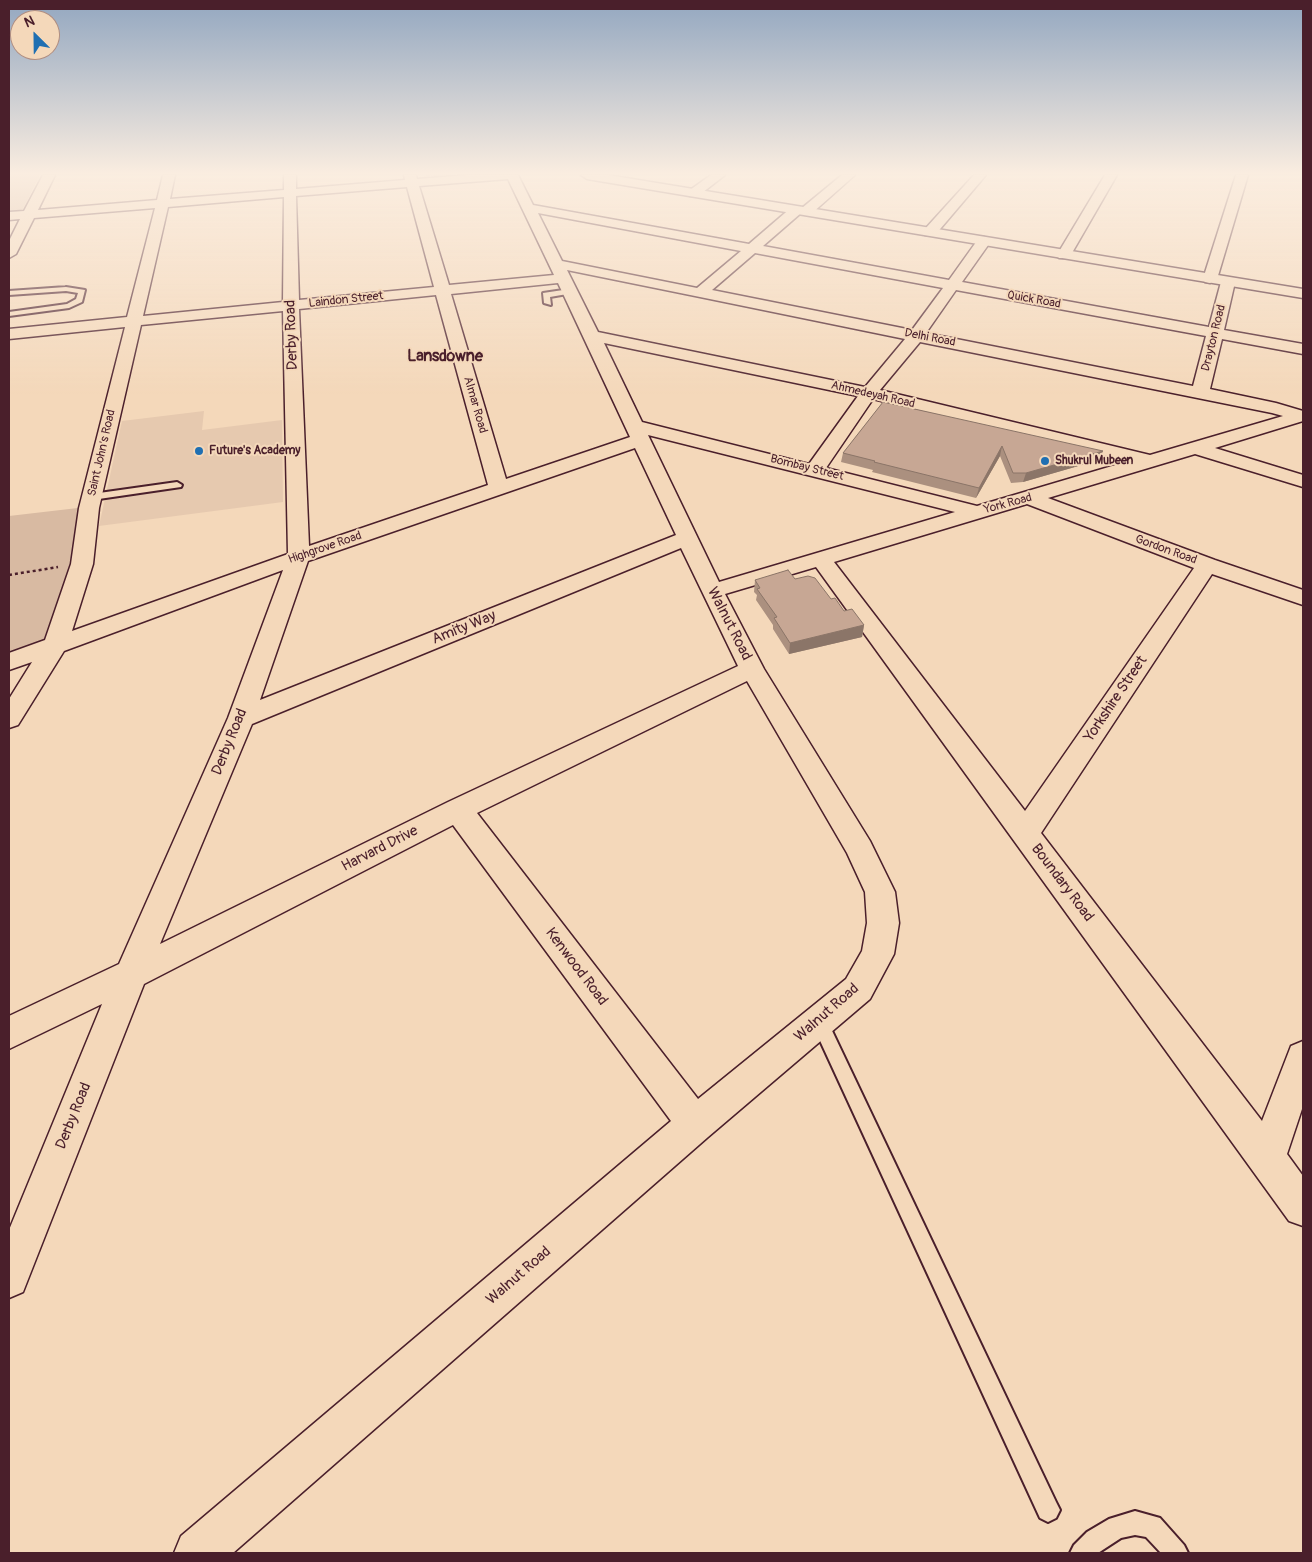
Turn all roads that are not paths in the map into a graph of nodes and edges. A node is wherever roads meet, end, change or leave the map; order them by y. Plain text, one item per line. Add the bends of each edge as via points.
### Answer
1 (151, 248) edge
2 (290, 248) edge
3 (430, 248) edge
4 (549, 248) edge
5 (752, 248) joint
6 (979, 248) edge
7 (1026, 248) edge
8 (1068, 248) edge
9 (1220, 248) edge
10 (1064, 254) junction
11 (564, 278) junction
12 (1210, 279) junction
13 (1228, 282) junction
14 (953, 285) junction
15 (442, 290) junction
16 (700, 293) junction
17 (9, 294) edge
18 (1303, 294) edge
19 (548, 303) dead end
20 (291, 305) junction
21 (9, 314) edge
22 (134, 321) junction
23 (1216, 333) junction
24 (9, 334) edge
25 (592, 336) junction
26 (916, 336) junction
27 (1303, 349) edge
28 (869, 393) junction
29 (1200, 394) junction
30 (1303, 416) edge
31 (638, 432) junction
32 (1192, 447) junction
33 (1152, 461) junction
34 (815, 470) junction
35 (1303, 481) edge
36 (177, 485) dead end
37 (499, 490) junction
38 (92, 498) junction
39 (1030, 498) junction
40 (978, 512) junction
41 (687, 538) junction
42 (299, 557) junction
43 (821, 559) junction
44 (1208, 565) junction
45 (712, 591) junction
46 (1303, 598) edge
47 (55, 646) junction
48 (9, 662) edge
49 (752, 669) junction
50 (241, 718) junction
51 (9, 719) edge
52 (458, 810) junction
53 (1025, 834) junction
54 (132, 974) junction
55 (819, 1021) junction
56 (9, 1033) edge
57 (1303, 1056) edge
58 (695, 1124) junction
59 (1267, 1157) junction
60 (1303, 1207) edge
61 (9, 1278) edge
62 (1048, 1510) dead end
63 (198, 1553) edge
64 (1082, 1553) edge
65 (1176, 1553) edge

1 - 22 street, Saint John's Road
2 - 20 street, Derby Road
3 - 15 street, Almar Road
4 - 11 street, Walnut Road
5 - 14 street, Quick Road
5 - 16 street
6 - 14 street
7 - 10 street
8 - 10 street
9 - 12 street
10 - 12 street
11 - 15 street, Laindon Street
11 - 16 street, Delhi Road
11 - 19 lane via 546,295
11 - 25 street, Walnut Road
12 - 13 street
13 - 18 street
13 - 23 street, Drayton Road
14 - 23 street, Quick Road
14 - 26 street
15 - 20 street, Laindon Street
15 - 37 street, Almar Road
16 - 26 street, Delhi Road
17 - 21 lane via 66,289 82,292 79,300 69,306
20 - 22 street, Laindon Street
20 - 42 street, Derby Road
22 - 24 street, Laindon Street
22 - 38 street, Saint John's Road
23 - 27 street, Quick Road
23 - 29 street, Drayton Road
25 - 28 street, Ahmedeyah Road
25 - 31 street, Walnut Road
26 - 28 street
26 - 29 street, Delhi Road
28 - 33 street, Ahmedeyah Road
28 - 34 street
29 - 30 street, Delhi Road
30 - 32 street, York Road
31 - 34 street, Bombay Street
31 - 37 street, Highgrove Road
31 - 41 street, Walnut Road
32 - 33 street, York Road
32 - 35 street
33 - 39 street, York Road
34 - 40 street, Bombay Street
36 - 38 lane
37 - 42 street, Highgrove Road
38 - 47 street, Saint John's Road via 82,564
39 - 40 street, York Road
39 - 44 street, Gordon Road
40 - 43 street, York Road
41 - 45 street, Walnut Road
41 - 50 street, Amity Way
42 - 47 street, Highgrove Road
42 - 50 street, Derby Road
43 - 45 street, York Road
43 - 53 street, Boundary Road
44 - 46 street, Gordon Road
44 - 53 street, Yorkshire Street
45 - 49 street, Walnut Road
47 - 48 street, Highgrove Road
47 - 51 street, Saint John's Road
49 - 52 street, Harvard Drive
49 - 55 street, Walnut Road via 860,849 880,892 884,923 878,954 858,989
50 - 54 street, Derby Road
52 - 54 street, Harvard Drive
52 - 58 street, Kenwood Road
53 - 59 street, Boundary Road
54 - 56 street, Harvard Drive
54 - 61 street, Derby Road
55 - 58 street, Walnut Road
55 - 62 lane
57 - 59 street
58 - 63 street, Walnut Road
59 - 60 street, Boundary Road
64 - 65 lane via 1095,1540 1117,1527 1135,1523 1152,1526

